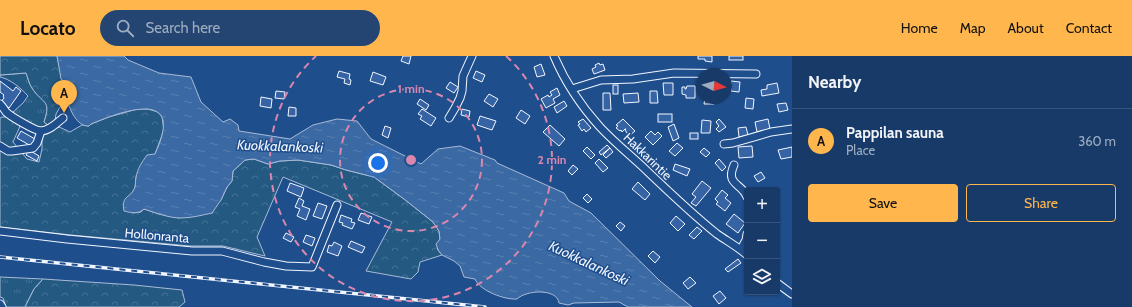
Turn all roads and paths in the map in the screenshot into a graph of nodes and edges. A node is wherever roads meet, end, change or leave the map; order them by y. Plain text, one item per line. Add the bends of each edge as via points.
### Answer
1 (472, 56) edge
2 (554, 56) edge
3 (756, 74) dead end
4 (572, 89) junction
5 (0, 104) edge
6 (3, 114) edge
7 (62, 118) dead end
8 (449, 118) dead end
9 (792, 129) edge
10 (42, 131) junction
11 (724, 144) dead end
12 (0, 146) edge
13 (734, 165) dead end
14 (744, 191) edge
15 (337, 205) dead end
16 (0, 231) edge
17 (744, 244) edge
18 (741, 250) junction
19 (744, 252) edge
20 (780, 285) edge
21 (792, 294) edge
22 (0, 304) edge
23 (2, 307) edge

1 - 8 street via 463,76 460,98
2 - 4 street, Hakkarintie
3 - 4 street via 674,73 633,79 601,80
4 - 18 street, Hakkarintie via 600,127 674,198
5 - 6 street
6 - 10 street
7 - 10 street
9 - 11 street
10 - 12 street via 32,148 12,152
13 - 14 street via 731,176 735,184
15 - 16 street, Hollonranta via 312,267 286,266 222,251
17 - 18 street
18 - 19 street, Hakkarintie
20 - 21 street
22 - 23 street

